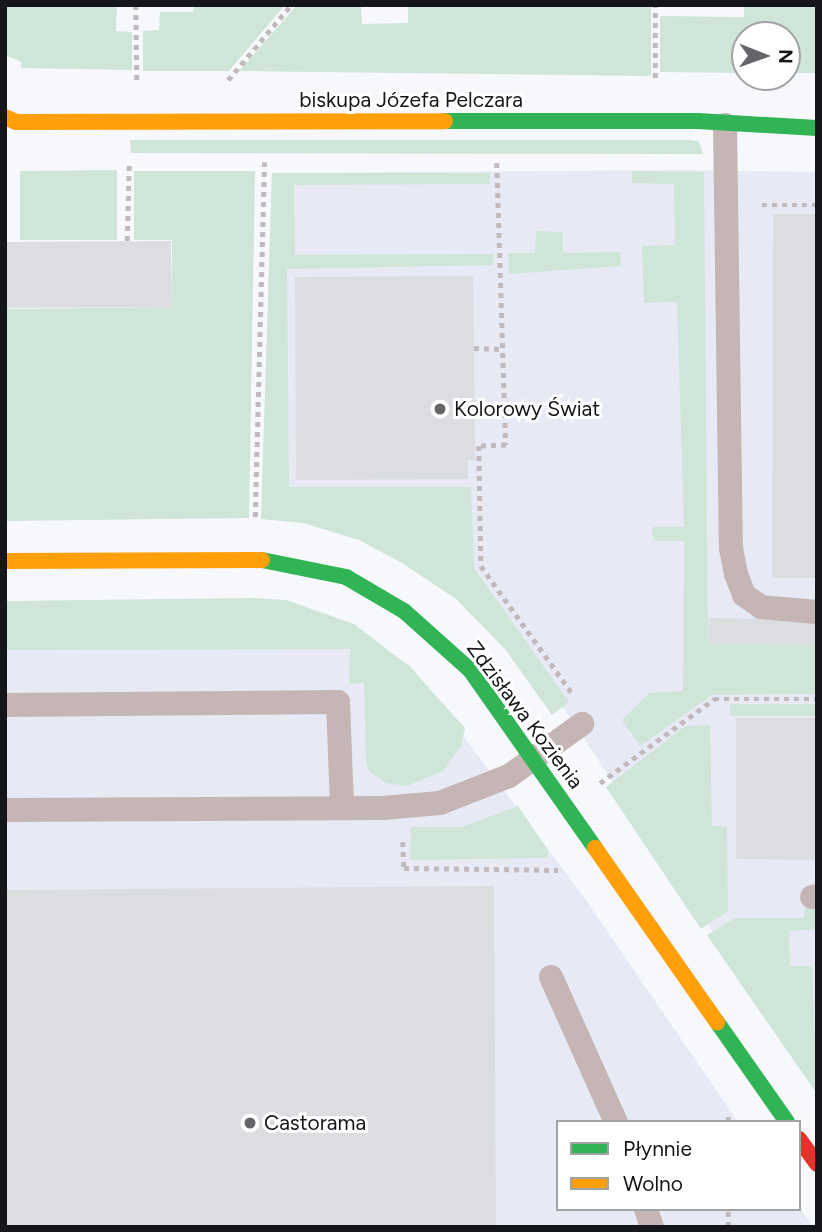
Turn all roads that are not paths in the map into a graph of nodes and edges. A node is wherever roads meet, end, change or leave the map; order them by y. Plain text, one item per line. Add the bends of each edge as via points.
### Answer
1 (9, 120) edge
2 (724, 125) junction
3 (817, 128) edge
4 (5, 561) edge
5 (817, 612) edge
6 (5, 705) edge
7 (581, 714) road end
8 (535, 759) junction
9 (342, 808) junction
10 (5, 810) edge
11 (551, 977) dead end
12 (614, 1120) edge
13 (786, 1120) edge
14 (801, 1142) edge
15 (817, 1164) edge

1 - 2 street, biskupa Józefa Pelczara via 655,121
2 - 3 street, biskupa Józefa Pelczara
2 - 5 lane via 731,548 744,595 761,607
4 - 8 street, Zdzisława Kozienia via 251,559 325,569 395,605 446,645 470,670
6 - 9 lane via 338,702
7 - 8 lane
8 - 9 lane via 476,792 440,803
8 - 13 street, Zdzisława Kozienia
9 - 10 lane
11 - 12 lane
14 - 15 street

